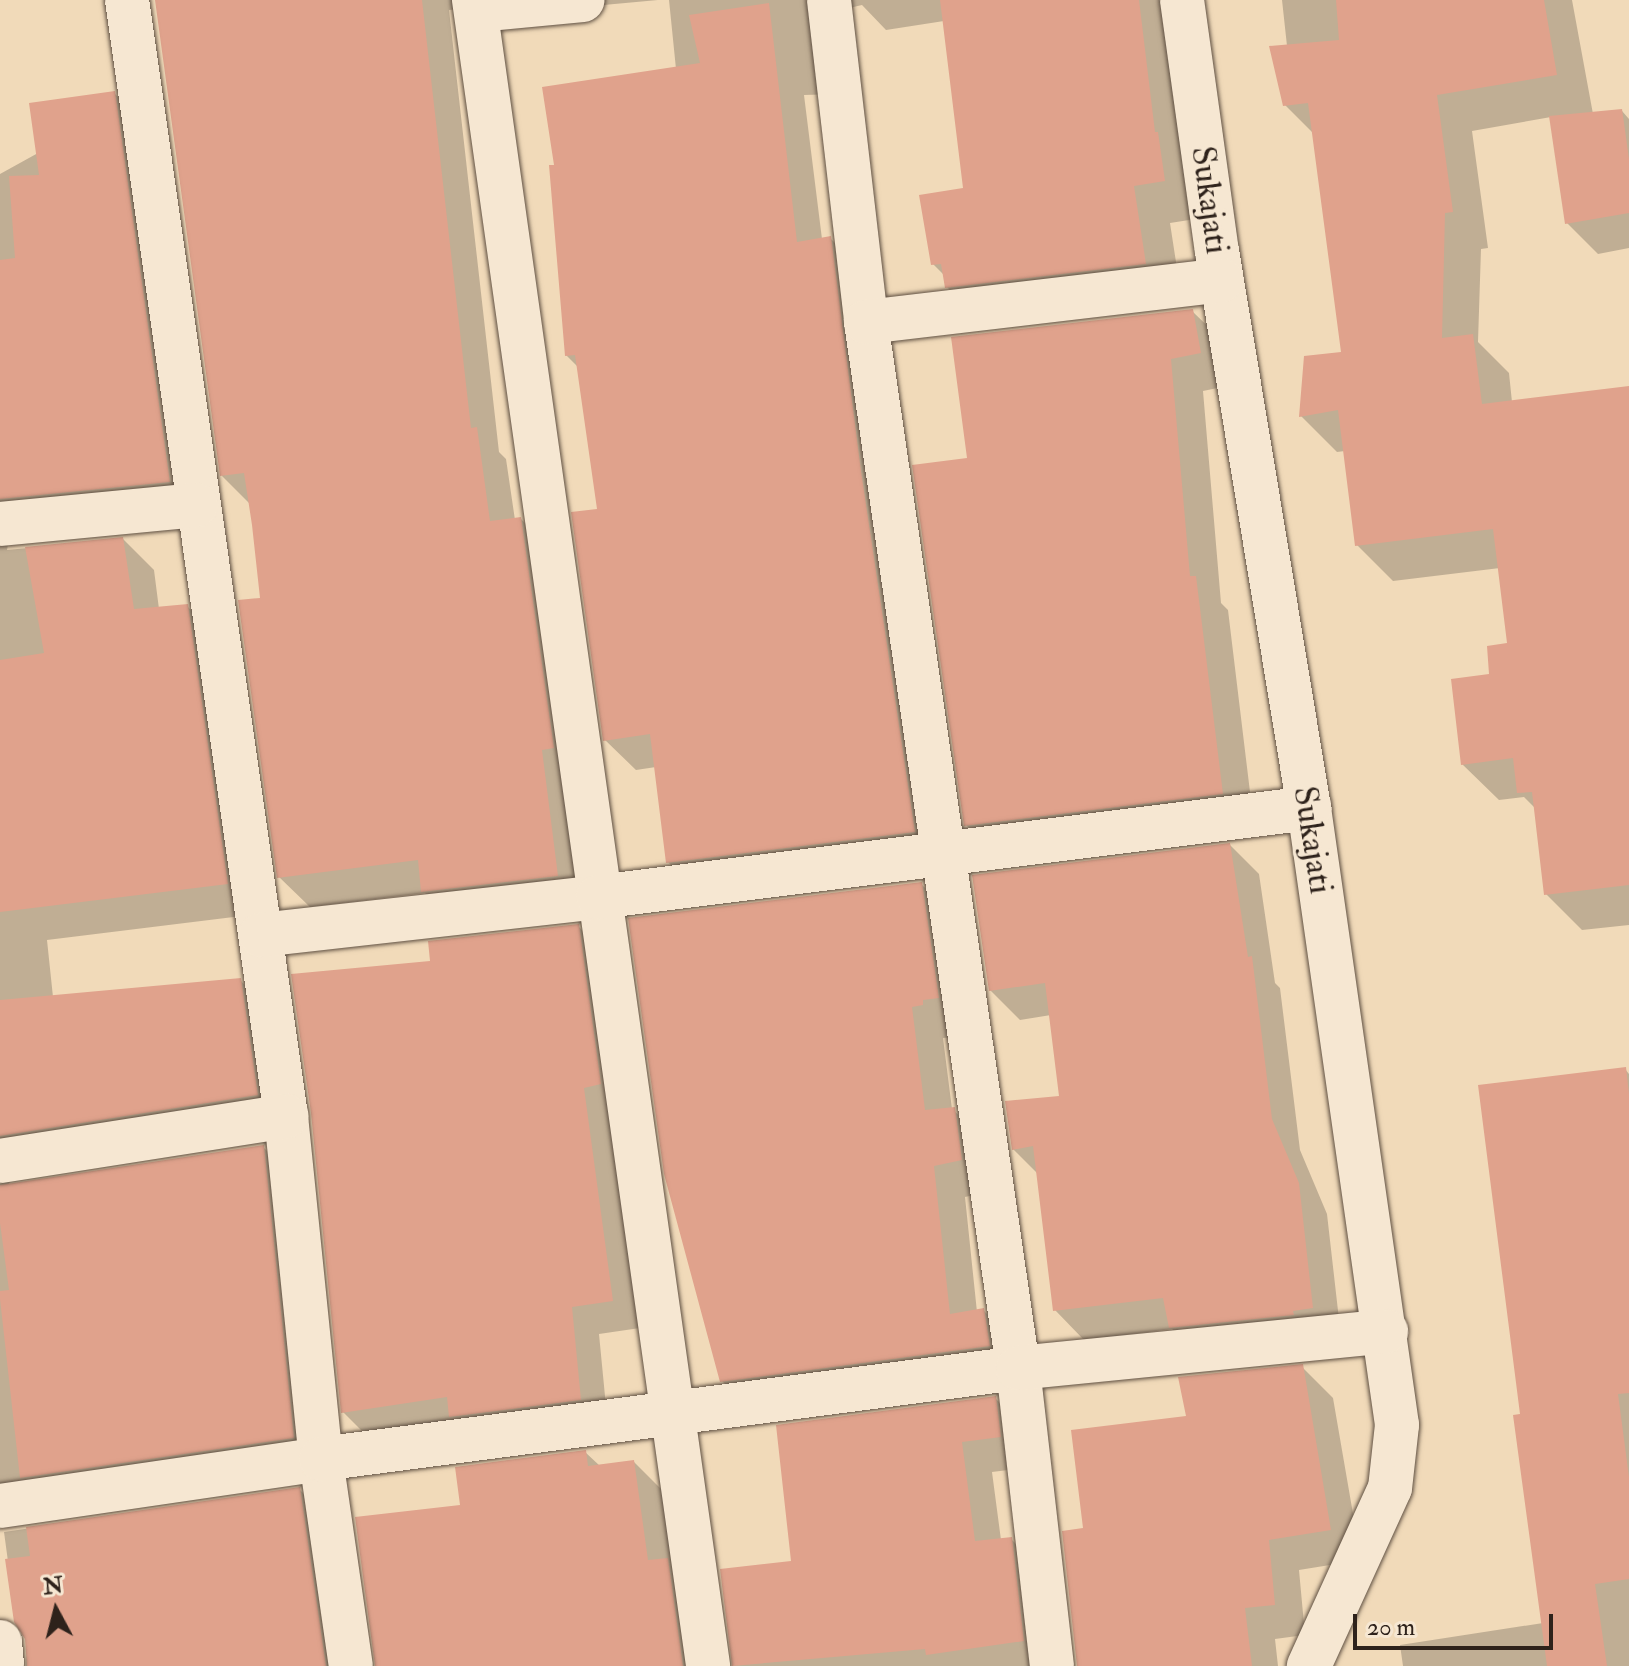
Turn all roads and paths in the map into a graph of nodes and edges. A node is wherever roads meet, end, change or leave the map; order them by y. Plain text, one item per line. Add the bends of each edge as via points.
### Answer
1 (127, 0) edge
2 (583, 0) edge
3 (829, 0) edge
4 (1182, 0) edge
5 (476, 5) edge
6 (1222, 280) junction
7 (866, 322) junction
8 (196, 505) junction
9 (0, 524) edge
10 (1309, 808) junction
11 (942, 852) junction
12 (598, 897) junction
13 (261, 935) junction
14 (286, 1116) junction
15 (0, 1161) edge
16 (1386, 1331) junction
17 (1018, 1368) junction
18 (672, 1413) junction
19 (321, 1459) junction
20 (0, 1506) edge
21 (0, 1642) edge
22 (2, 1666) edge
23 (351, 1666) edge
24 (708, 1666) edge
25 (1052, 1666) edge
26 (1309, 1666) edge

1 - 8 street
2 - 5 street
3 - 7 street
4 - 6 street, Sukajati
5 - 12 street
6 - 7 street
6 - 10 street, Sukajati
7 - 11 street
8 - 9 street
8 - 13 street
10 - 11 street
10 - 16 street, Sukajati
11 - 12 street
11 - 17 street
12 - 13 street
12 - 18 street
13 - 14 street
14 - 15 street
14 - 19 street
16 - 17 street
16 - 26 street, Sukajati via 1397,1425 1390,1488
17 - 18 street
17 - 25 street
18 - 19 street
18 - 24 street
19 - 20 street
19 - 23 street
21 - 22 street

